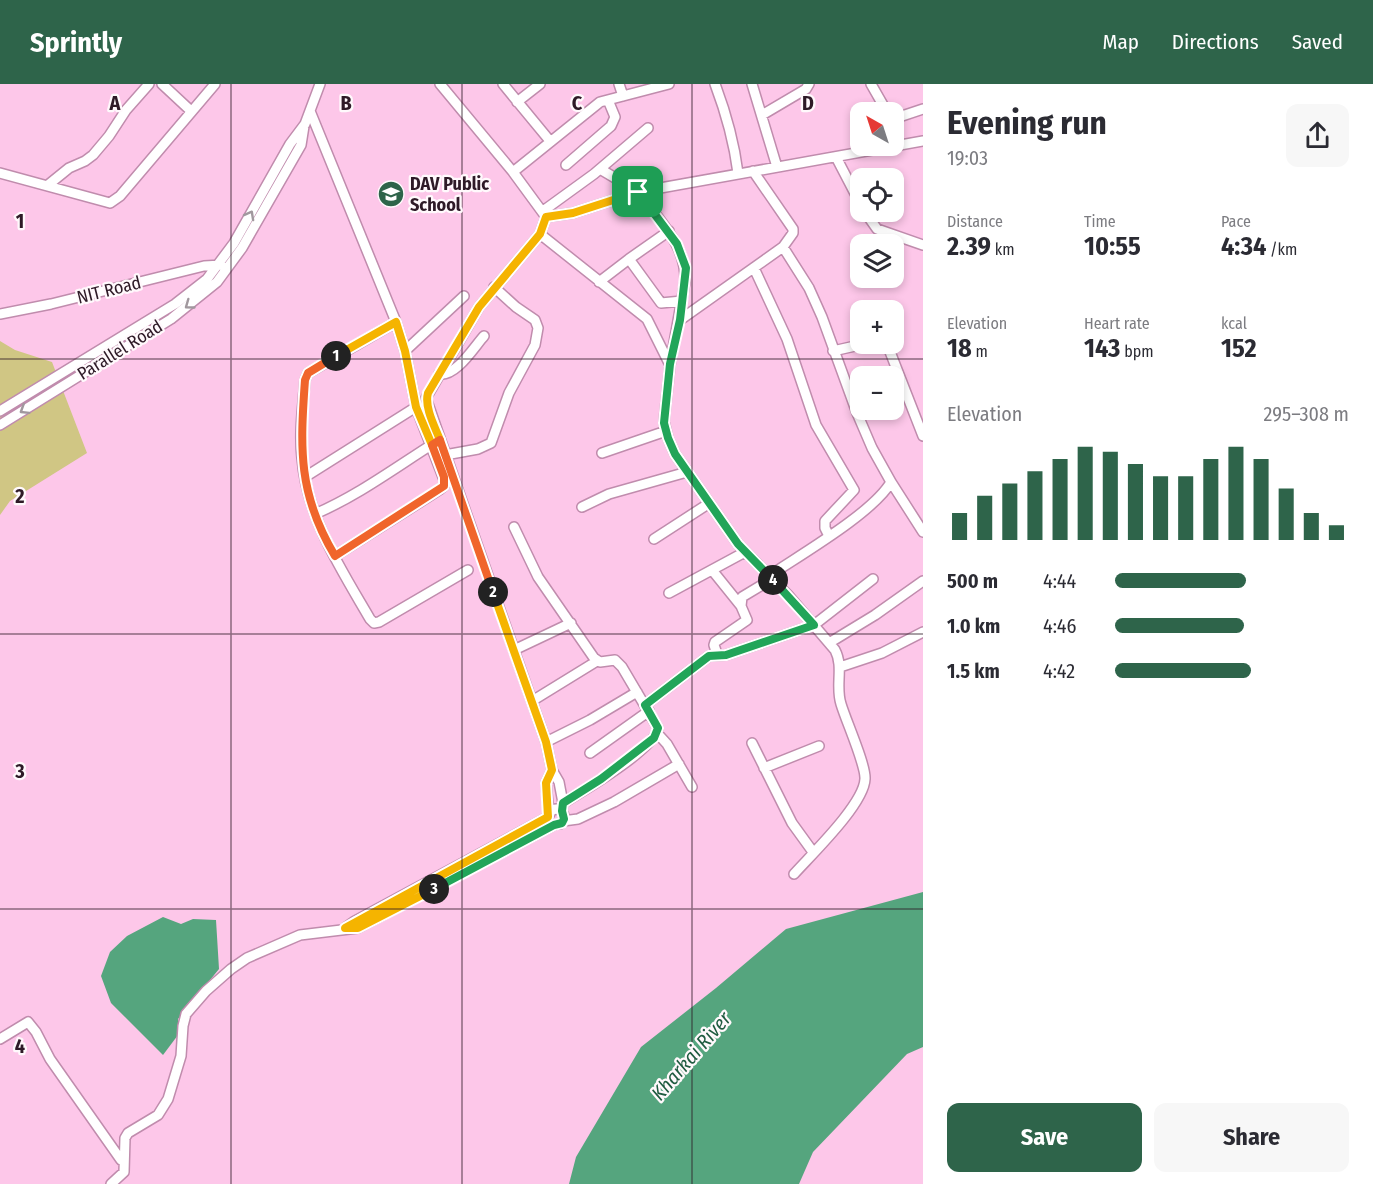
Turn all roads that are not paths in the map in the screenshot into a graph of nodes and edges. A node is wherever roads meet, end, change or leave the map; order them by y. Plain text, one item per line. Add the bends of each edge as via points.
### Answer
1 (149, 84) edge
2 (162, 84) edge
3 (215, 84) edge
4 (320, 84) edge
5 (327, 84) edge
6 (440, 84) edge
7 (503, 84) edge
8 (540, 84) edge
9 (620, 84) edge
10 (669, 84) edge
11 (715, 84) edge
12 (752, 84) edge
13 (809, 84) edge
14 (872, 84) edge
15 (623, 96) junction
16 (315, 99) junction
17 (608, 100) junction
18 (517, 102) junction
19 (882, 102) edge
20 (923, 109) edge
21 (191, 111) junction
22 (310, 111) junction
23 (762, 115) junction
24 (904, 115) edge
25 (305, 124) junction
26 (648, 128) dead end
27 (550, 141) junction
28 (923, 141) edge
29 (904, 144) edge
30 (850, 154) edge
31 (836, 157) junction
32 (566, 165) dead end
33 (777, 167) junction
34 (600, 169) junction
35 (753, 171) junction
36 (513, 172) junction
37 (0, 173) edge
38 (738, 174) junction
39 (850, 184) edge
40 (48, 185) junction
41 (638, 192) junction
42 (544, 214) junction
43 (872, 222) edge
44 (669, 231) junction
45 (540, 234) junction
46 (923, 245) edge
47 (783, 247) junction
48 (628, 258) junction
49 (219, 265) junction
50 (230, 265) junction
51 (753, 268) junction
52 (599, 282) junction
53 (494, 287) junction
54 (464, 296) dead end
55 (682, 301) junction
56 (1, 312) edge
57 (680, 320) junction
58 (396, 322) junction
59 (484, 336) dead end
60 (850, 347) edge
61 (405, 351) junction
62 (833, 351) junction
63 (890, 354) edge
64 (670, 364) junction
65 (439, 374) junction
66 (416, 407) junction
67 (0, 411) edge
68 (0, 425) edge
69 (666, 432) junction
70 (923, 436) edge
71 (436, 443) junction
72 (602, 453) dead end
73 (445, 455) junction
74 (687, 472) junction
75 (305, 477) junction
76 (891, 482) junction
77 (708, 504) junction
78 (582, 507) dead end
79 (315, 514) junction
80 (514, 527) dead end
81 (923, 532) edge
82 (829, 536) junction
83 (654, 539) dead end
84 (745, 552) junction
85 (335, 556) junction
86 (468, 570) dead end
87 (712, 570) junction
88 (771, 578) junction
89 (873, 579) dead end
90 (923, 581) edge
91 (669, 593) dead end
92 (741, 606) junction
93 (571, 623) junction
94 (814, 625) junction
95 (923, 632) edge
96 (829, 643) junction
97 (514, 650) junction
98 (717, 654) junction
99 (597, 661) junction
100 (840, 667) junction
101 (637, 692) junction
102 (532, 701) junction
103 (647, 708) junction
104 (657, 733) junction
105 (546, 742) junction
106 (752, 743) dead end
107 (819, 746) dead end
108 (590, 753) dead end
109 (679, 764) junction
110 (764, 768) junction
111 (552, 770) junction
112 (692, 787) dead end
113 (556, 815) junction
114 (813, 852) junction
115 (794, 874) dead end
116 (0, 1039) edge
117 (122, 1160) dead end
118 (111, 1184) edge

1 - 40 street via 93,155
2 - 21 street
3 - 21 street
4 - 16 street
5 - 16 street
6 - 36 street
7 - 18 street
8 - 18 street
9 - 15 street
10 - 15 street
11 - 38 street via 734,145
12 - 23 street
13 - 23 street
14 - 19 street
15 - 17 street
16 - 22 street
17 - 27 street via 597,104
17 - 32 street via 615,117 610,126
18 - 27 street
20 - 24 street
21 - 40 street via 114,201 105,203
22 - 25 street
22 - 58 street
23 - 33 street
49 -> 25 street
25 - 50 street via 301,145
26 - 34 street
27 - 36 street
28 - 29 street
30 - 31 street
31 - 33 street
31 - 39 street
33 - 35 street
34 - 41 street
34 - 42 street
35 - 38 street
35 - 47 street via 793,229
36 - 42 street
37 - 40 street
38 - 41 street
41 - 42 street via 573,213
41 - 44 street
42 - 45 street
43 - 46 street via 877,229
44 - 48 street
44 - 55 street via 686,268
45 - 52 street
45 - 53 street
47 - 51 street
47 - 62 street via 822,317
48 - 52 street
48 - 55 street via 661,303
49 - 50 street, NIT Road
49 - 56 street, NIT Road
49 - 67 street, Parallel Road via 175,304
50 -> 68 street, Parallel Road via 217,282 171,319
51 - 57 street
51 - 82 street via 787,339 816,425 854,490 825,520
52 - 64 street via 646,319
53 - 65 street
53 - 73 street via 538,323 537,337 509,393 491,443
54 - 61 street
55 - 57 street
57 - 64 street
58 - 61 street
58 - 75 street via 308,373 301,438
59 - 65 street via 454,371
60 - 62 street
61 - 66 street
62 - 76 street via 864,430
63 - 70 street
64 - 69 street
65 - 71 street via 426,398
66 - 71 street
66 - 75 street
69 - 72 street
69 - 74 street
71 - 73 street
71 - 79 street via 373,484
71 - 85 street via 444,486
73 - 97 street
74 - 77 street
74 - 78 street via 609,494
75 - 79 street
76 - 81 street
76 - 82 street via 866,508
77 - 83 street
77 - 84 street
79 - 85 street
80 - 93 street via 538,577
82 - 88 street
84 - 87 street
84 - 88 street
85 - 86 street via 374,623
87 - 91 street
87 - 92 street
88 - 92 street via 742,597
88 - 94 street
89 - 94 street
90 - 96 street
92 - 98 street via 747,620 715,642
93 - 97 street
93 - 99 street
94 - 96 street
94 - 98 street via 726,655
95 - 100 street via 882,653
96 - 100 street
97 - 102 street
98 - 103 street via 709,656
99 - 101 street via 618,662
99 - 102 street
100 - 114 street via 840,701 865,779 852,809
101 - 103 street
101 - 105 street
102 - 105 street
103 - 104 street
103 - 108 street
104 - 109 street
104 - 113 street via 647,745
105 - 111 street
106 - 110 street
107 - 110 street
109 - 112 street
109 - 113 street via 573,821
110 - 114 street via 792,823
111 - 113 street via 559,782
111 - 113 street via 546,783
113 - 118 street via 345,928 300,934 248,958 214,984 183,1021 182,1056 168,1099 158,1115 128,1133 124,1172
114 - 115 street
116 - 117 street via 28,1022

